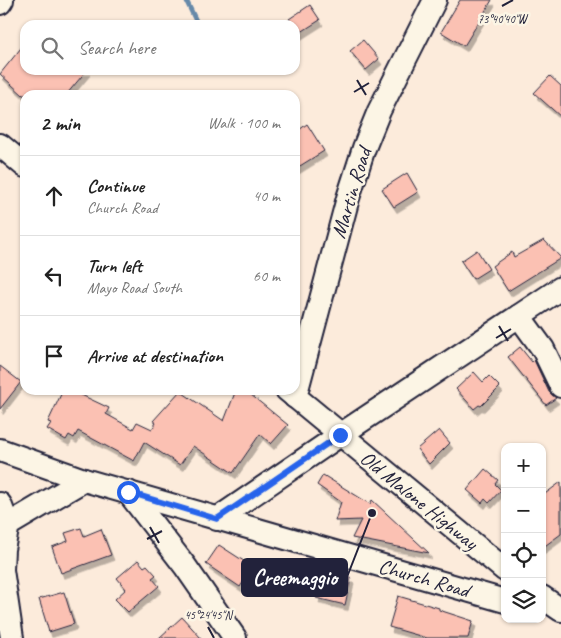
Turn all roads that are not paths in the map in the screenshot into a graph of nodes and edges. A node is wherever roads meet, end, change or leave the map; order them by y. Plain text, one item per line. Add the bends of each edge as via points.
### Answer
1 (2, 0) edge
2 (435, 0) edge
3 (0, 3) edge
4 (0, 145) edge
5 (20, 162) edge
6 (561, 288) edge
7 (520, 316) junction
8 (300, 363) edge
9 (561, 386) edge
10 (292, 395) edge
11 (340, 435) junction
12 (0, 450) edge
13 (84, 480) junction
14 (128, 492) junction
15 (4, 514) edge
16 (217, 519) junction
17 (501, 567) edge
18 (1, 570) edge
19 (501, 600) edge
20 (546, 600) edge
21 (561, 610) edge
22 (546, 613) edge
23 (561, 617) edge
24 (12, 638) edge
25 (234, 638) edge

1 - 3 street
2 - 8 street, Martin Road via 364,148
4 - 5 street
6 - 7 street
7 - 9 street via 543,349
7 - 11 street
10 - 11 street, Old Malone Highway
11 - 16 street
11 - 17 street, Old Malone Highway
12 - 13 street, Church Road
13 - 14 street, Church Road
13 - 15 street
14 - 16 street, Church Road
14 - 25 street via 185,566
15 - 18 street
16 - 19 street, Church Road
18 - 24 street
20 - 21 street
22 - 23 street

